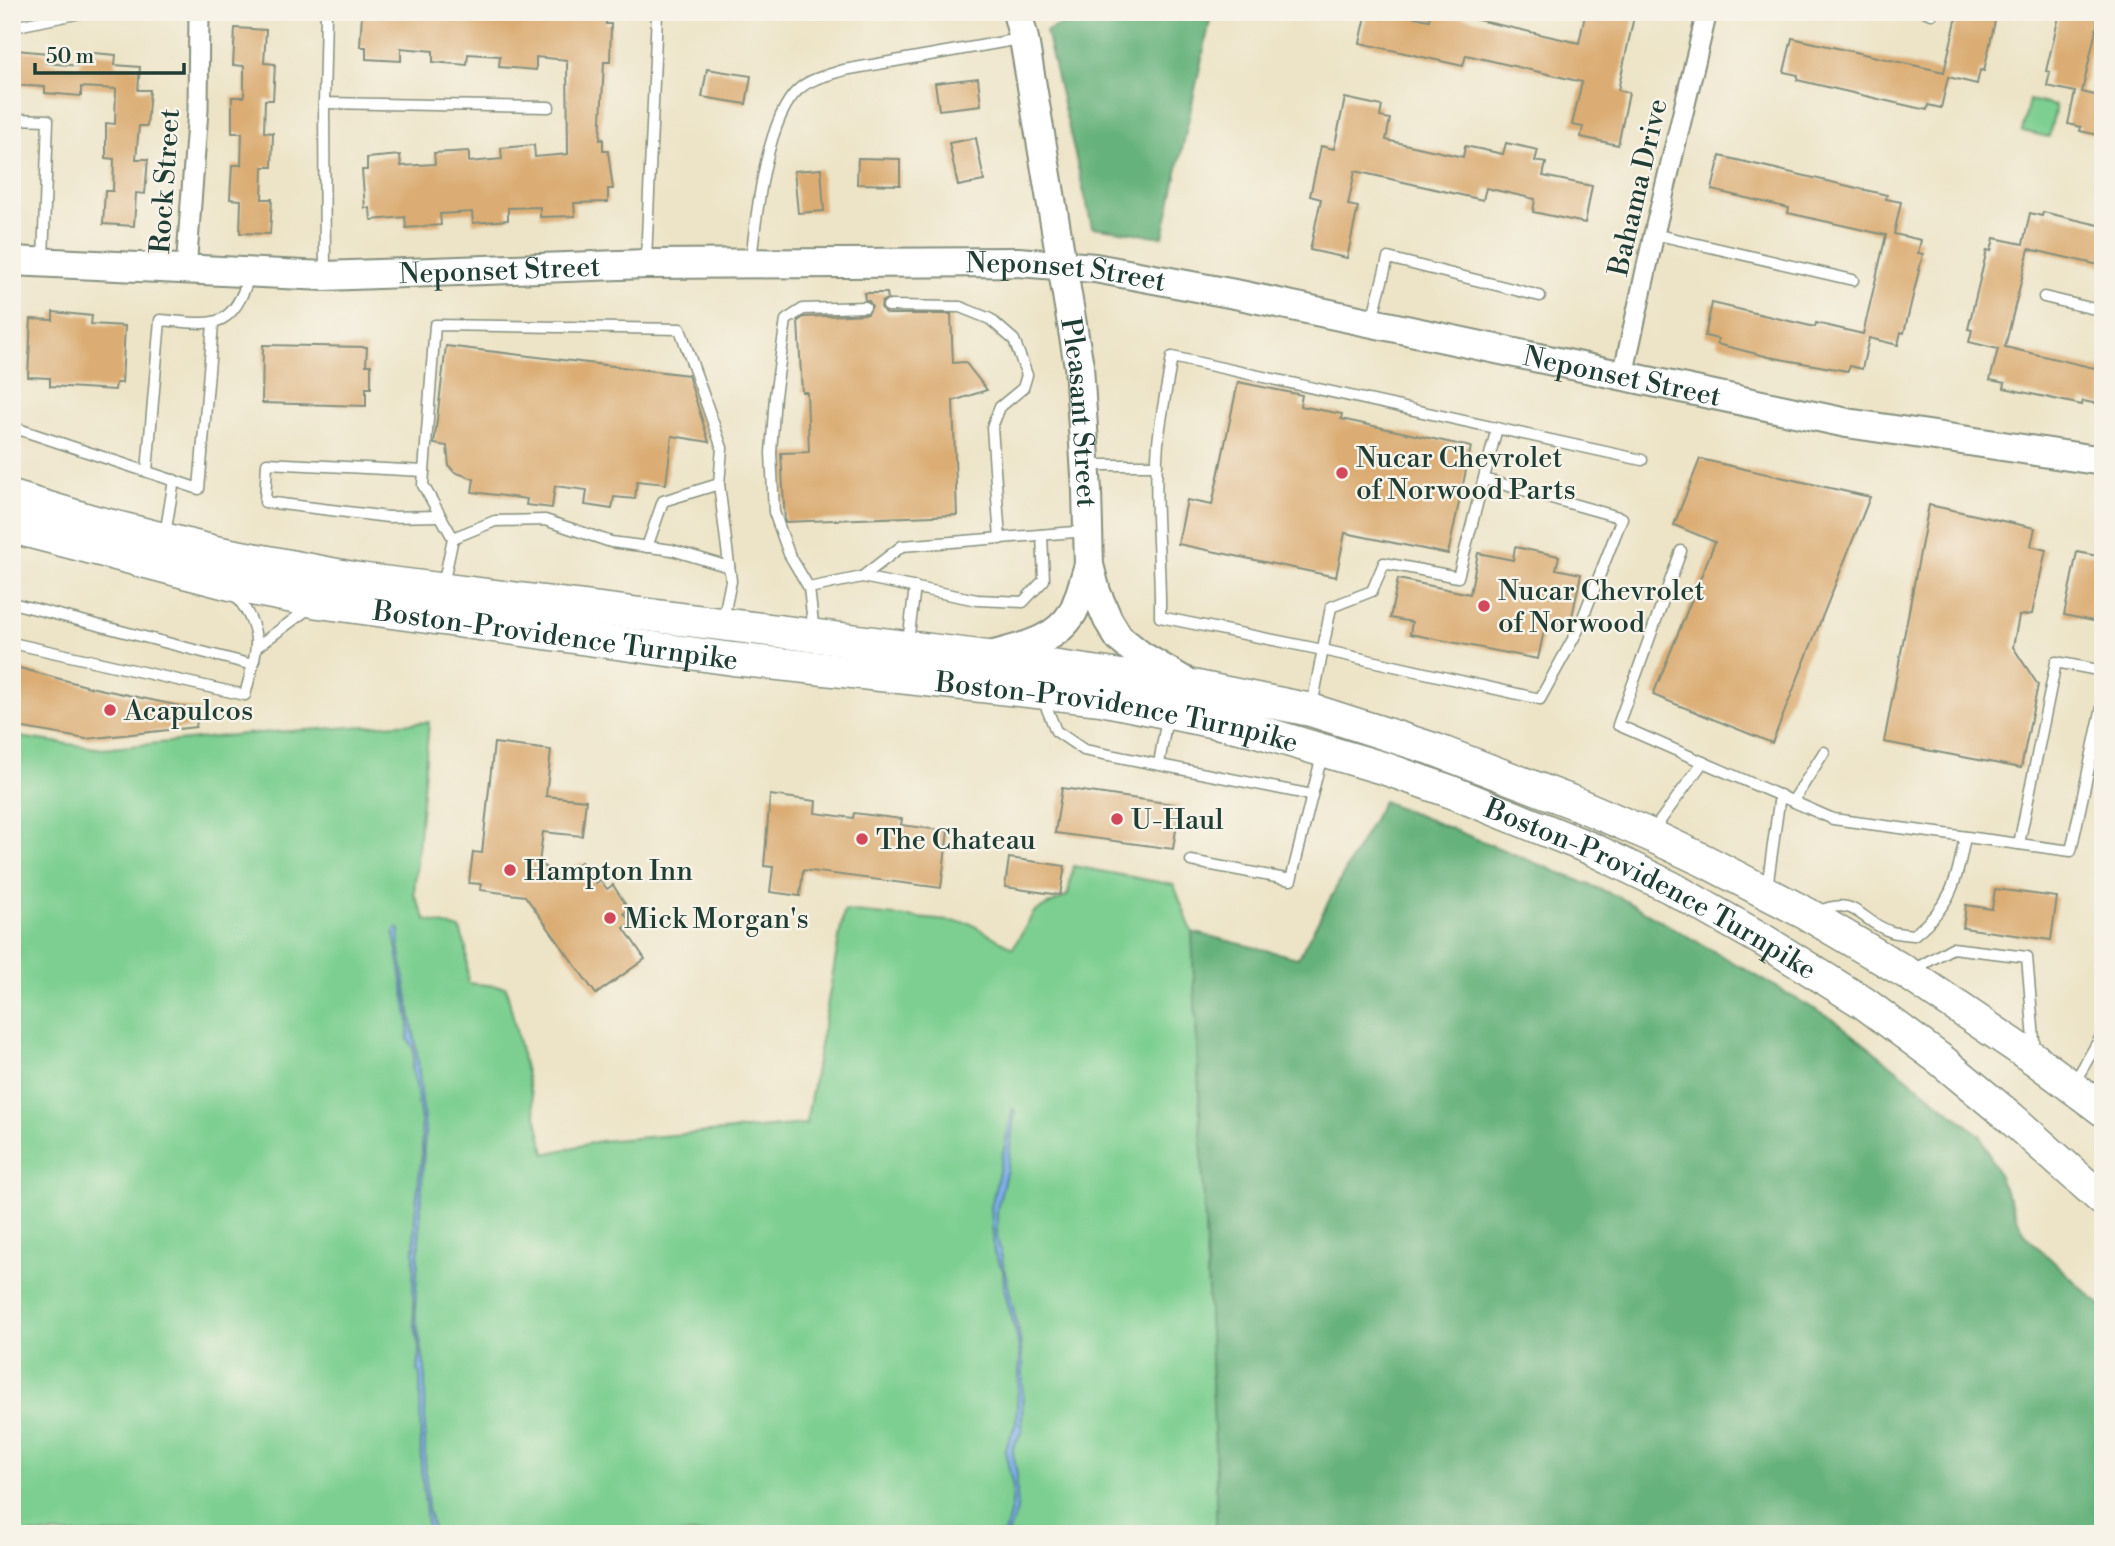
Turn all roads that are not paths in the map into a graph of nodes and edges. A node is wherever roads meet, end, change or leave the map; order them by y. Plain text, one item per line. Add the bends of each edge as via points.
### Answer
1 (86, 12) edge
2 (199, 12) edge
3 (326, 12) edge
4 (1707, 12) edge
5 (657, 13) edge
6 (1021, 25) edge
7 (12, 27) edge
8 (324, 103) junction
9 (549, 107) dead end
10 (12, 119) edge
11 (1654, 234) junction
12 (12, 261) edge
13 (751, 263) junction
14 (43, 264) junction
15 (646, 264) junction
16 (1061, 264) junction
17 (186, 270) junction
18 (250, 274) junction
19 (325, 276) junction
20 (1853, 280) dead end
21 (1540, 296) dead end
22 (2044, 297) dead end
23 (888, 306) dead end
24 (865, 307) dead end
25 (2103, 311) edge
26 (213, 324) junction
27 (1371, 324) junction
28 (1623, 376) junction
29 (12, 427) edge
30 (1497, 428) junction
31 (1642, 460) dead end
32 (2103, 461) edge
33 (1085, 465) junction
34 (1157, 465) junction
35 (147, 471) junction
36 (424, 471) junction
37 (1484, 479) junction
38 (174, 480) junction
39 (719, 484) junction
40 (12, 497) edge
41 (440, 516) junction
42 (12, 527) edge
43 (1088, 531) junction
44 (1042, 535) junction
45 (453, 538) junction
46 (164, 539) junction
47 (1000, 539) junction
48 (647, 547) junction
49 (1681, 551) dead end
50 (1088, 565) junction
51 (729, 567) junction
52 (862, 577) junction
53 (226, 583) junction
54 (915, 587) junction
55 (809, 588) junction
56 (442, 589) junction
57 (319, 602) junction
58 (12, 603) edge
59 (722, 624) junction
60 (815, 636) junction
61 (12, 643) edge
62 (258, 646) junction
63 (907, 647) junction
64 (1323, 650) junction
65 (987, 657) junction
66 (253, 665) junction
67 (2103, 671) edge
68 (1192, 686) junction
69 (1041, 693) junction
70 (2103, 702) edge
71 (1311, 710) junction
72 (1168, 711) junction
73 (1323, 751) junction
74 (1824, 752) dead end
75 (1703, 762) junction
76 (1159, 764) junction
77 (1312, 795) junction
78 (1780, 795) junction
79 (1793, 801) junction
80 (1650, 835) junction
81 (1965, 837) junction
82 (2019, 844) junction
83 (1191, 861) dead end
84 (1766, 893) junction
85 (1808, 915) junction
86 (1907, 973) junction
87 (2103, 1033) edge
88 (2036, 1060) junction
89 (2072, 1087) junction
90 (2103, 1110) edge
91 (2103, 1200) edge

1 - 7 lane
2 - 17 street, Rock Street via 198,110
3 - 8 lane
4 - 11 street, Bahama Drive
5 - 15 lane
6 - 13 lane via 844,70 799,88 774,133 758,194
6 - 16 street, Pleasant Street
8 - 9 lane
8 - 19 lane
10 - 14 lane via 48,120
11 - 20 lane
11 - 28 street, Bahama Drive
12 - 14 street, Neponset Street
13 - 15 street, Neponset Street
13 - 16 street, Neponset Street
14 - 17 street, Neponset Street
15 - 19 street, Neponset Street
16 - 27 street, Neponset Street via 1240,295
16 - 33 street, Pleasant Street via 1079,366
17 - 18 street, Neponset Street
18 - 19 street, Neponset Street
18 - 26 lane via 236,308
21 - 27 lane via 1388,258
22 - 25 lane
23 - 47 lane via 960,307 990,319 1014,340 1027,375 1023,388 1000,407 992,426
24 - 55 lane via 803,309 786,320 771,453 774,512 789,554
26 - 35 lane via 160,320
26 - 38 lane via 199,488
27 - 28 street, Neponset Street
28 - 32 street, Neponset Street via 1847,423
29 - 35 lane
30 - 31 lane
30 - 34 lane via 1172,357
30 - 37 lane
33 - 34 lane
33 - 43 street, Pleasant Street
34 - 64 lane via 1160,617
35 - 38 lane
36 - 39 lane via 435,325 680,329 722,448
36 - 41 lane via 423,485
36 - 41 lane via 267,463 265,502 388,517
37 - 64 lane via 1458,577 1384,563 1372,591 1331,607
37 - 64 lane via 1622,518 1578,630 1540,699
38 - 46 lane
39 - 48 lane via 663,500
39 - 51 lane
40 - 46 main road, Boston-Providence Turnpike
41 - 45 lane
42 - 53 main road, Boston-Providence Turnpike
43 - 44 lane
43 - 50 street, Pleasant Street
44 - 47 lane
44 - 54 lane via 1044,580 1023,601 977,600
45 - 48 lane via 495,522 545,520 611,542
45 - 56 lane
46 - 56 main road, Boston-Providence Turnpike via 358,579
47 - 52 lane via 902,546
48 - 51 lane
49 - 75 lane via 1618,725
50 - 65 street, Pleasant Street via 1073,612 1061,627 1047,639
50 - 68 street, Pleasant Street via 1119,638
51 - 59 lane
52 - 54 lane
52 - 55 lane
53 - 57 main road, Boston-Providence Turnpike
53 - 62 lane via 250,613
54 - 63 lane
55 - 60 lane
56 - 59 main road, Boston-Providence Turnpike
57 - 62 lane
57 - 69 main road, Boston-Providence Turnpike via 733,659
58 - 66 lane
59 - 60 main road, Boston-Providence Turnpike
60 - 63 main road, Boston-Providence Turnpike
61 - 66 lane via 245,695
62 - 66 lane
63 - 65 main road, Boston-Providence Turnpike
64 - 71 lane
65 - 68 main road, Boston-Providence Turnpike
67 - 82 lane via 2056,662
68 - 71 main road, Boston-Providence Turnpike
69 - 72 main road, Boston-Providence Turnpike
69 - 76 lane via 1056,731 1084,750
70 - 82 lane via 2071,851
71 - 80 main road, Boston-Providence Turnpike via 1436,750
72 - 73 main road, Boston-Providence Turnpike
72 - 76 lane
73 - 77 lane
73 - 91 main road, Boston-Providence Turnpike via 1449,791 1592,849 1763,940 1864,1003 1941,1060
74 - 79 lane
75 - 78 lane
75 - 80 lane
76 - 77 lane
77 - 83 lane via 1291,880
78 - 79 lane
78 - 84 lane
79 - 81 lane via 1832,819
80 - 84 main road, Boston-Providence Turnpike
81 - 82 lane
81 - 85 lane via 1956,882 1935,918 1914,935 1891,932 1847,905
84 - 85 main road, Boston-Providence Turnpike
85 - 86 main road, Boston-Providence Turnpike
86 - 88 main road, Boston-Providence Turnpike
86 - 88 lane via 1952,948 2027,957
87 - 89 lane
88 - 89 main road, Boston-Providence Turnpike
89 - 90 main road, Boston-Providence Turnpike

